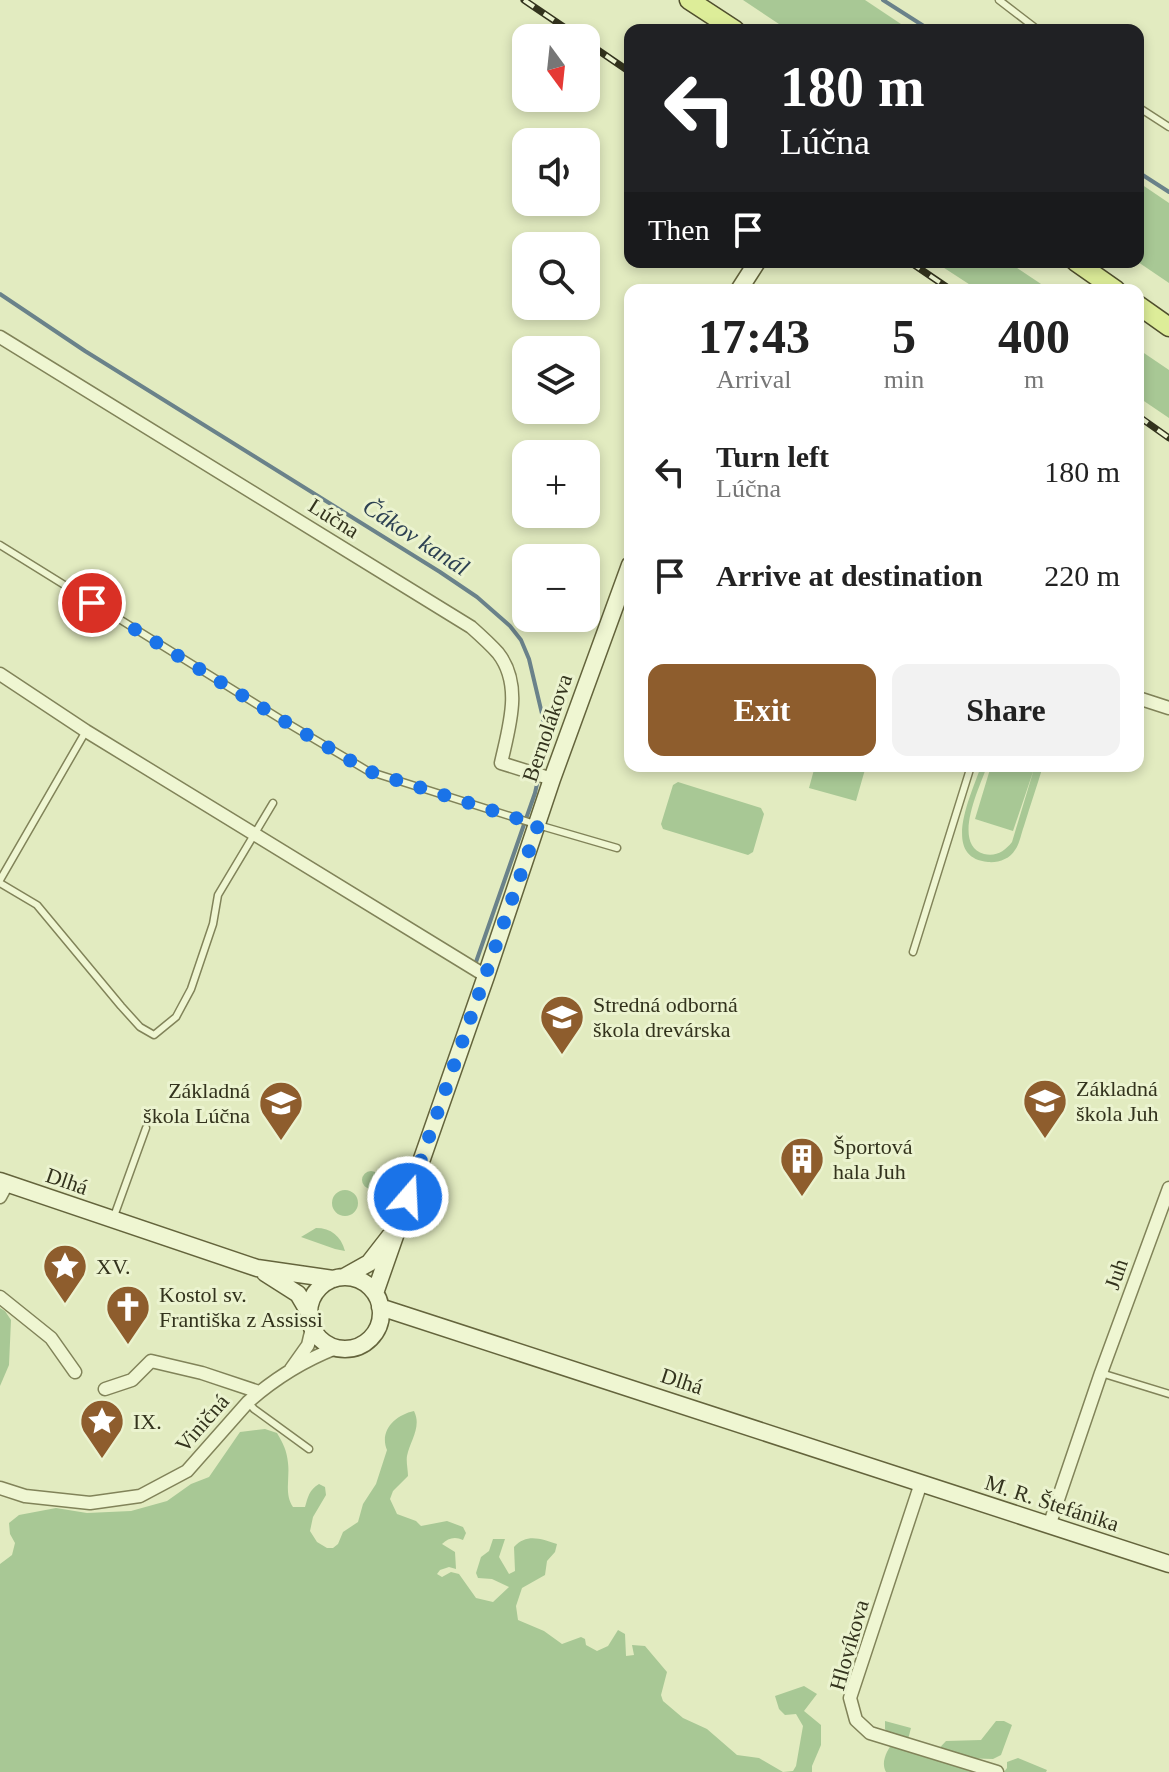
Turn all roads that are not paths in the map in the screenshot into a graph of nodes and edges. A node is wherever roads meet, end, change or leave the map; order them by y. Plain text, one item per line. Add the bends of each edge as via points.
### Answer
1 (689, 0) edge
2 (999, 0) edge
3 (726, 24) edge
4 (1030, 24) edge
5 (1144, 111) edge
6 (1169, 127) edge
7 (1085, 268) edge
8 (1107, 284) edge
9 (1144, 309) edge
10 (1169, 327) edge
11 (0, 337) edge
12 (0, 545) edge
13 (624, 581) edge
14 (0, 674) edge
15 (1144, 700) edge
16 (1169, 708) edge
17 (86, 731) junction
18 (969, 772) edge
19 (552, 779) junction
20 (273, 803) dead end
21 (538, 825) junction
22 (255, 833) junction
23 (617, 848) dead end
24 (0, 882) edge
25 (913, 952) dead end
26 (486, 976) junction
27 (146, 1128) dead end
28 (2, 1187) edge
29 (1169, 1188) edge
30 (113, 1219) junction
31 (399, 1225) junction
32 (257, 1268) junction
33 (338, 1278) junction
34 (0, 1297) edge
35 (377, 1300) junction
36 (308, 1311) junction
37 (429, 1322) junction
38 (312, 1328) junction
39 (375, 1332) junction
40 (336, 1348) junction
41 (75, 1372) dead end
42 (290, 1372) junction
43 (1101, 1373) junction
44 (105, 1389) dead end
45 (259, 1392) junction
46 (1169, 1394) edge
47 (248, 1402) junction
48 (309, 1449) dead end
49 (921, 1483) junction
50 (0, 1488) edge
51 (1049, 1526) junction
52 (1169, 1564) edge
53 (997, 1772) edge

1 - 3 main road
2 - 4 lane
5 - 6 lane
7 - 8 main road
9 - 10 main road
11 - 19 street, Lúčna via 471,627 500,655 513,686 501,763
12 - 21 lane via 368,771
13 - 19 street, Bernolákova
14 - 17 street
15 - 16 street
17 - 22 street
17 - 24 lane
18 - 25 lane
19 - 21 street, Bernolákova
20 - 22 lane
21 - 23 lane
21 - 26 street, Bernolákova
22 - 24 lane via 218,895 191,989 176,1017 154,1035 121,1006 37,905
22 - 26 street
26 - 31 street, Bernolákova
27 - 30 lane
28 - 30 street, Dlhá
29 - 43 street, Juh
30 - 32 street, Dlhá
31 - 33 street via 369,1263
31 - 35 street, Bernolákova
32 - 33 street
32 - 36 street via 298,1294
33 - 35 street via 361,1281
33 - 36 street via 316,1291
34 - 41 street via 51,1338
35 - 37 street, Dlhá
35 - 39 street via 381,1316
36 - 38 street
37 - 39 street via 396,1322
37 - 49 street, Dlhá
38 - 40 street
38 - 42 street via 308,1345
39 - 40 street via 354,1348
40 - 42 street, Viničná
42 - 45 street, Viničná
43 - 46 lane
43 - 51 street, Juh
44 - 45 street via 132,1380 151,1361
45 - 47 street, Viničná
47 - 48 lane
47 - 50 street, Viničná via 187,1471 140,1496 90,1503
49 - 51 street, M. R. Štefánika
49 - 53 street, Hlovíkova via 850,1698 856,1720 870,1733
51 - 52 street, M. R. Štefánika

